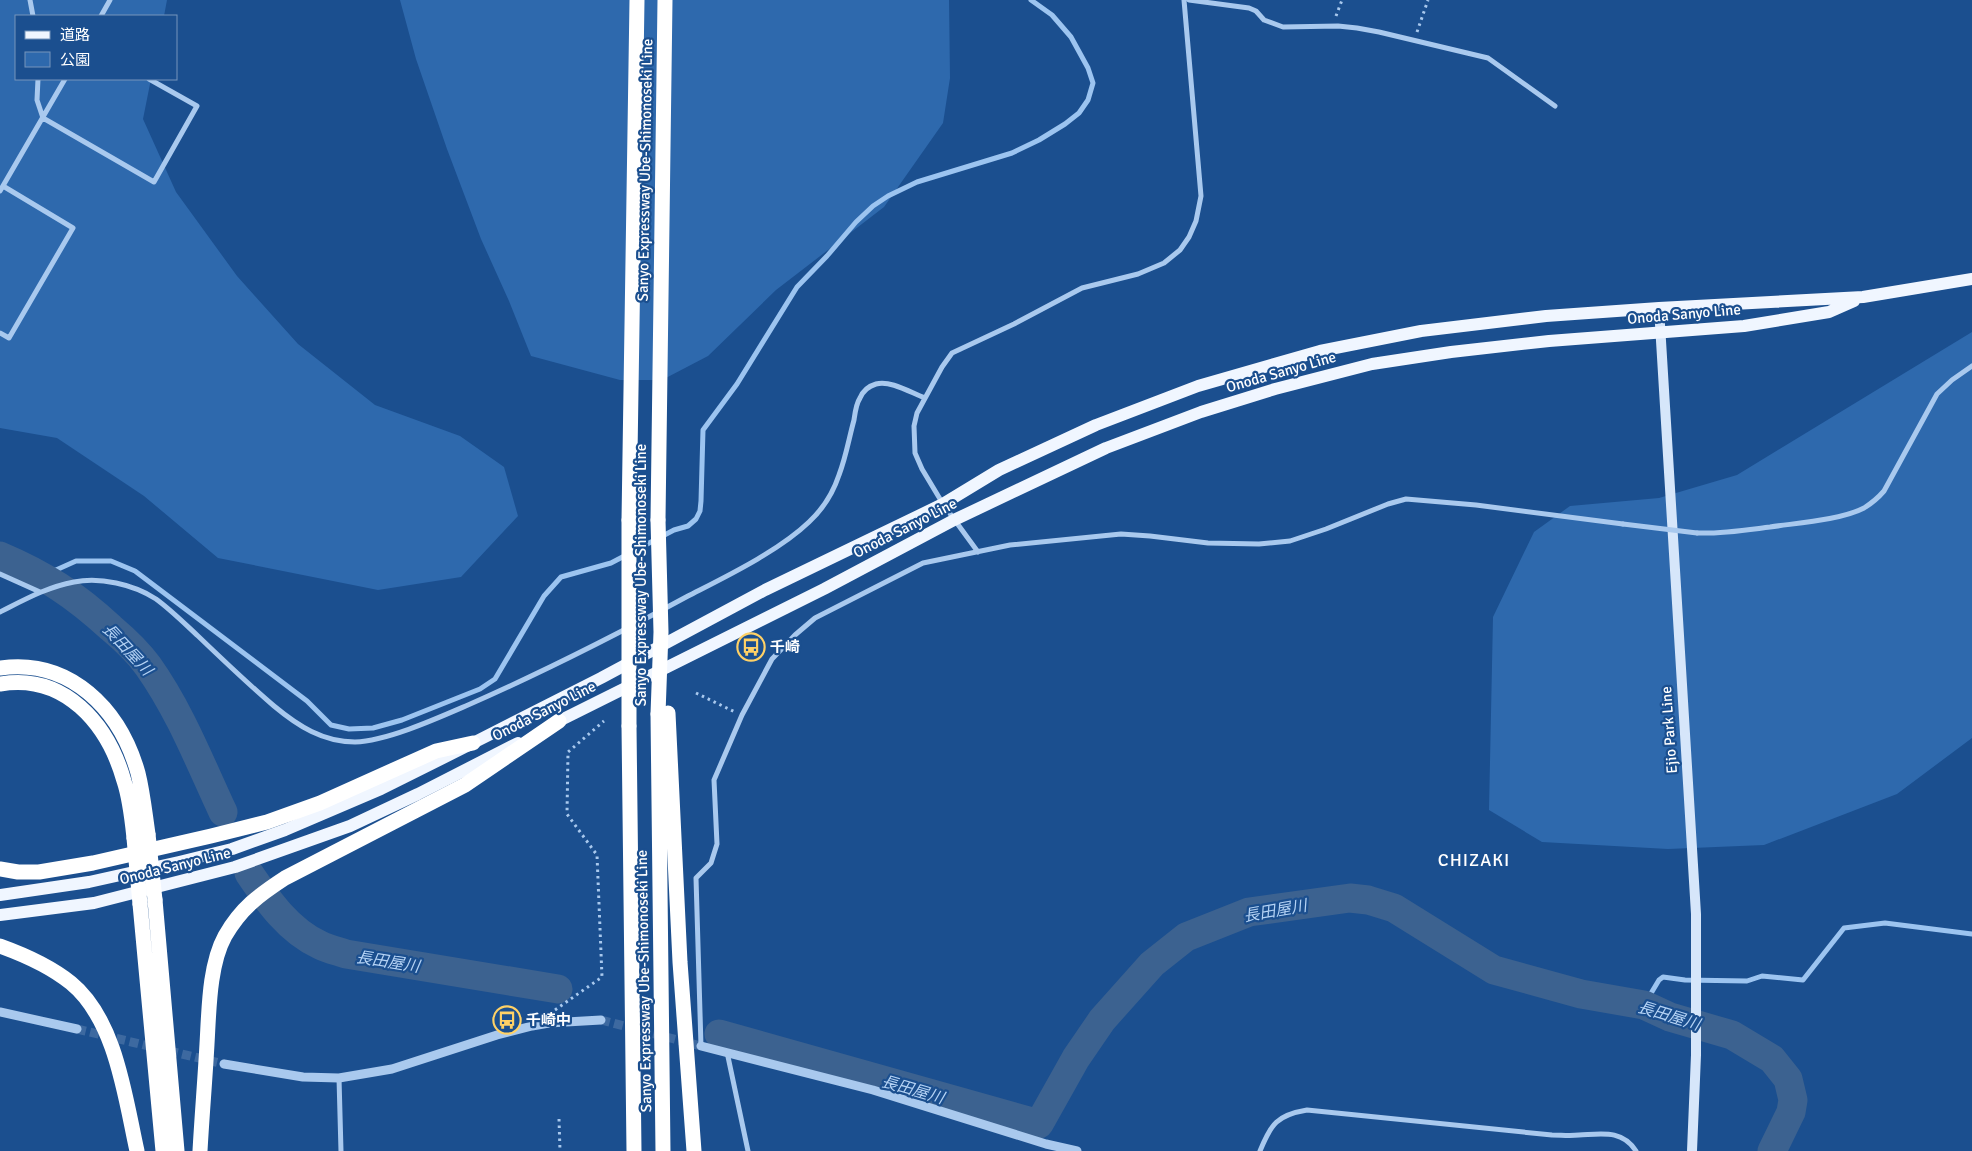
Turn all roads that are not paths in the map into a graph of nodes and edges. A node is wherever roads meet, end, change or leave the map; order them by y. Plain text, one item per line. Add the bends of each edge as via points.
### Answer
1 (30, 0) edge
2 (110, 0) edge
3 (637, 0) edge
4 (665, 0) edge
5 (1184, 0) edge
6 (1189, 0) edge
7 (33, 15) edge
8 (102, 15) edge
9 (38, 80) edge
10 (64, 80) edge
11 (151, 80) edge
12 (1554, 106) dead end
13 (43, 118) junction
14 (1, 188) edge
15 (1972, 279) edge
16 (1864, 297) junction
17 (1659, 308) junction
18 (0, 333) edge
19 (1660, 333) junction
20 (1972, 366) edge
21 (925, 398) junction
22 (943, 504) junction
23 (954, 520) junction
24 (978, 552) junction
25 (0, 574) edge
26 (40, 592) junction
27 (0, 612) edge
28 (0, 668) edge
29 (0, 684) edge
30 (663, 713) junction
31 (559, 721) junction
32 (474, 743) junction
33 (141, 836) junction
34 (0, 869) edge
35 (0, 895) edge
36 (148, 902) junction
37 (0, 915) edge
38 (0, 946) edge
39 (0, 1012) edge
40 (601, 1020) tunnel mouth
41 (77, 1029) tunnel mouth
42 (701, 1046) joint
43 (727, 1052) junction
44 (632, 1062) junction
45 (224, 1064) tunnel mouth
46 (339, 1078) junction
47 (137, 1151) edge
48 (164, 1151) edge
49 (177, 1151) edge
50 (200, 1151) edge
51 (341, 1151) edge
52 (625, 1151) edge
53 (634, 1151) edge
54 (663, 1151) edge
55 (694, 1151) edge
56 (748, 1151) edge
57 (1077, 1151) edge
58 (1260, 1151) edge
59 (1636, 1151) edge
60 (1692, 1151) edge

1 - 7 street
2 - 8 street
3 - 44 highway, Sanyo Expressway Ube-Shimonoseki Line, bridge via 629,520
4 - 30 highway, Sanyo Expressway Ube-Shimonoseki Line, bridge via 658,520
5 - 21 street via 1201,196 1189,238 1164,263 1138,274 1082,288 952,353
6 - 12 street via 1249,8 1264,20 1283,27 1338,26 1379,32 1488,58
9 - 13 street via 37,100
10 - 13 street
11 - 13 street via 197,106 154,182
13 - 14 street
14 - 18 street via 73,228 9,338
15 - 16 main road, Onoda Sanyo Line
16 - 17 main road, Onoda Sanyo Line
16 - 19 main road, Onoda Sanyo Line via 1829,312 1744,326
17 - 19 main road, Ejio Park Line
17 - 22 main road, Onoda Sanyo Line via 1546,316 1422,331 1320,351 1198,386 1096,426 999,470
19 - 23 main road, Onoda Sanyo Line via 1451,352 1372,364 1275,389 1201,412 1106,448
19 - 60 main road, Ejio Park Line via 1696,914
20 - 24 street, bridge via 1936,394 1884,491 1862,509 1833,517 1713,534 1406,499 1290,541 1208,543 1121,534 1010,545
21 - 22 street via 914,426 915,453
21 - 26 street via 885,383 865,390 858,400 839,476 831,492 823,507 788,539 596,645 467,706 386,737 353,742 308,731 264,697 154,598 116,583 100,581 74,582
22 - 23 street
22 - 32 main road, Onoda Sanyo Line via 765,590
23 - 24 street
23 - 31 main road, Onoda Sanyo Line via 824,589
24 - 42 street via 923,563 815,618 772,659 742,715 714,780 717,844 711,863 696,878
25 - 26 street
26 - 27 street
28 - 33 highway via 26,666 65,677 84,688 113,717 138,774
29 - 33 highway via 26,683 61,693 79,704 96,721 118,762
30 - 54 highway, Sanyo Expressway Ube-Shimonoseki Line
30 - 55 highway
31 - 37 main road, Onoda Sanyo Line via 350,826 252,862 94,902
31 - 50 highway via 465,786 285,878 245,907 224,938 215,967 209,1008
32 - 34 highway via 436,750 320,803 258,824 76,866 40,872
32 - 35 main road, Onoda Sanyo Line via 381,789 286,830 232,849 89,882
33 - 36 highway, bridge
36 - 48 highway
36 - 49 highway
38 - 47 highway via 50,969 72,984 93,1008 112,1047
39 - 41 street
40 - 46 street via 532,1026 497,1034 392,1069
42 - 43 street
43 - 56 street
43 - 57 street via 873,1090
44 - 52 highway
44 - 53 highway, Sanyo Expressway Ube-Shimonoseki Line
45 - 46 street via 303,1077
46 - 51 street
58 - 59 street via 1276,1121 1307,1110 1552,1135 1605,1132 1620,1136

